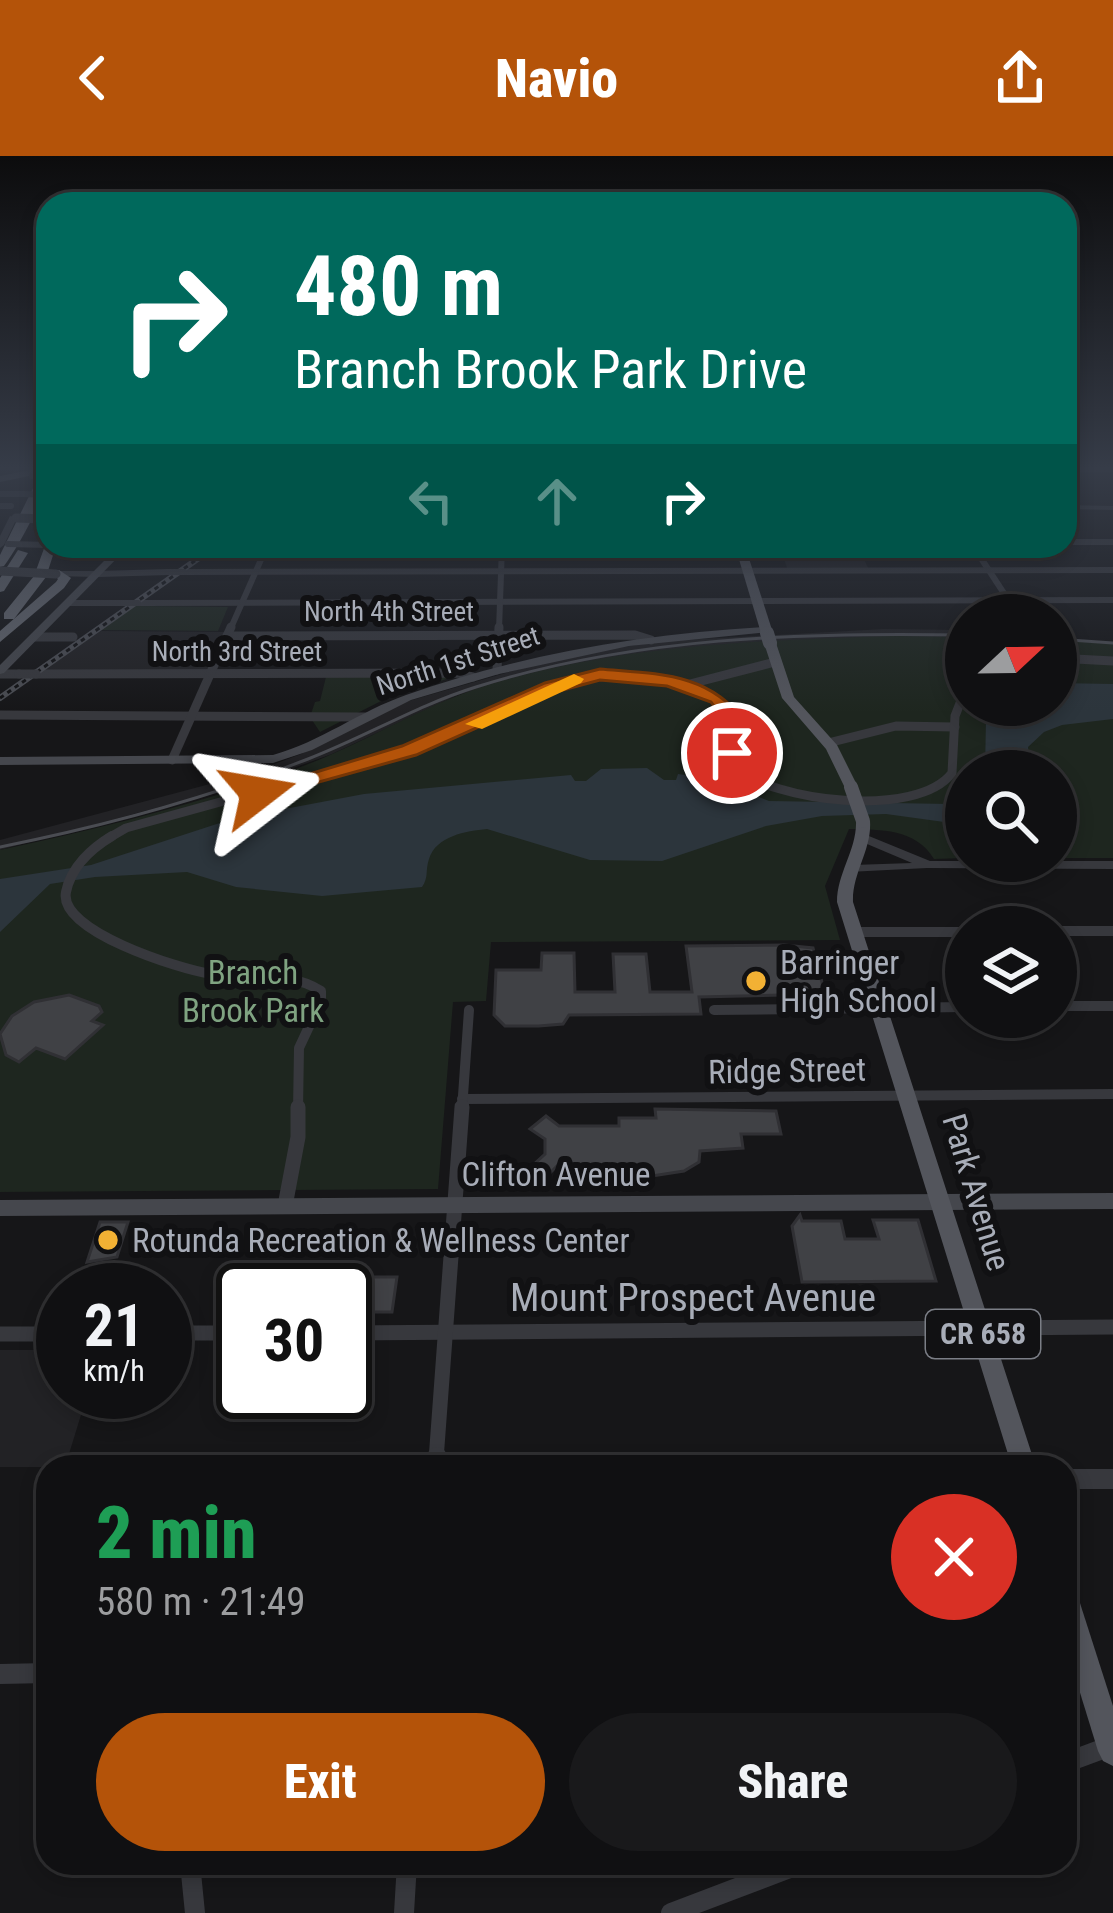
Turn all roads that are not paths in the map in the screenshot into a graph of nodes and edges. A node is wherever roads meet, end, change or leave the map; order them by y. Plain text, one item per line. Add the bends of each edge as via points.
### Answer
1 (24, 549) edge
2 (36, 557) edge
3 (45, 558) edge
4 (113, 558) edge
5 (261, 558) edge
6 (501, 558) edge
7 (743, 558) edge
8 (980, 558) edge
9 (0, 567) edge
10 (988, 570) junction
11 (1113, 570) edge
12 (747, 571) junction
13 (255, 572) junction
14 (500, 572) junction
15 (58, 574) junction
16 (98, 574) junction
17 (0, 588) edge
18 (1004, 594) edge
19 (1077, 600) edge
20 (1113, 600) edge
21 (945, 601) edge
22 (498, 602) junction
23 (757, 602) junction
24 (69, 603) junction
25 (242, 603) junction
26 (0, 607) edge
27 (27, 615) junction
28 (0, 625) edge
29 (227, 636) junction
30 (496, 636) junction
31 (767, 636) junction
32 (35, 637) junction
33 (73, 637) dead end
34 (0, 638) edge
35 (651, 640) junction
36 (1077, 659) edge
37 (1113, 661) edge
38 (775, 662) junction
39 (496, 670) junction
40 (0, 672) edge
41 (210, 673) junction
42 (473, 677) junction
43 (686, 686) junction
44 (192, 714) junction
45 (0, 715) edge
46 (366, 717) junction
47 (955, 727) joint
48 (827, 743) junction
49 (172, 760) junction
50 (0, 761) edge
51 (864, 830) junction
52 (1113, 865) edge
53 (933, 866) junction
54 (853, 868) junction
55 (1077, 931) edge
56 (1113, 931) edge
57 (859, 932) junction
58 (945, 932) edge
59 (1077, 1006) edge
60 (1113, 1006) edge
61 (882, 1007) junction
62 (945, 1007) edge
63 (469, 1010) dead end
64 (714, 1010) dead end
65 (1113, 1094) edge
66 (909, 1095) junction
67 (463, 1099) junction
68 (943, 1201) junction
69 (1113, 1201) edge
70 (455, 1204) junction
71 (284, 1206) junction
72 (0, 1208) edge
73 (1113, 1327) edge
74 (981, 1328) junction
75 (446, 1332) junction
76 (372, 1333) edge
77 (0, 1334) edge
78 (36, 1334) edge
79 (437, 1455) edge
80 (1020, 1455) edge
81 (1077, 1479) edge
82 (1113, 1479) edge
83 (1077, 1670) edge
84 (36, 1673) edge
85 (0, 1674) edge
86 (1112, 1747) edge
87 (1077, 1759) edge
88 (191, 1875) edge
89 (406, 1875) edge
90 (771, 1875) edge
91 (194, 1913) edge
92 (404, 1913) edge
93 (671, 1913) edge

1 - 17 highway
2 - 26 highway
3 - 28 highway via 36,583
4 - 16 main road
5 - 13 street
6 - 14 street
7 - 12 main road
8 - 10 street
9 - 15 street, bridge
10 - 11 street
10 - 12 street
10 - 18 street
12 - 14 street
12 - 23 main road
13 - 14 street
13 - 16 street, bridge
13 - 25 street
14 - 22 street
15 - 16 street
15 - 27 highway via 62,583
16 - 24 main road
19 - 20 street
21 - 23 street
22 - 23 street
22 - 25 street
22 - 30 street
23 - 31 main road
24 - 25 street, bridge
24 - 27 highway
24 - 32 main road
25 - 29 street
27 - 34 highway
29 - 30 street, North 4th Street
29 - 41 street
30 - 35 street, North 4th Street
30 - 39 street
31 - 35 main road, North 4th Street
31 - 38 main road
32 - 33 street
32 - 40 main road
35 - 39 main road, North 1st Street
36 - 37 street
38 - 43 street
38 - 48 main road via 791,702
39 - 42 main road, North 1st Street
40 - 41 street, North 3rd Street, bridge
41 - 42 street, North 3rd Street
41 - 44 street
42 - 46 main road, North 1st Street
43 - 47 street via 731,713 737,772 782,793 933,792 957,766
43 - 71 street via 612,674 569,681 409,750 148,819 105,838 82,859 66,888 68,912 95,934 209,974 320,988 298,1048 298,1136
44 - 45 street
44 - 46 street
44 - 49 street
46 - 49 main road, North 1st Street via 278,758
47 - 48 street via 896,726
48 - 51 main road, bridge
49 - 50 main road, North 1st Street
51 - 53 street
51 - 54 main road
52 - 53 street
53 - 54 street
54 - 57 main road, Park Avenue / CR 658
55 - 56 street
57 - 58 street
57 - 61 main road, Park Avenue / CR 658
59 - 60 street
61 - 62 street
61 - 64 street
61 - 66 main road, Park Avenue / CR 658
63 - 67 street
65 - 66 street, Ridge Street
66 - 67 street, Ridge Street
66 - 68 main road, Park Avenue / CR 658
67 - 70 street
68 - 69 main road, Clifton Avenue
68 - 70 main road, Clifton Avenue
68 - 74 main road, Park Avenue / CR 658
70 - 71 main road, Clifton Avenue
70 - 75 street
71 - 72 main road, Clifton Avenue
73 - 74 street, Mount Prospect Avenue
74 - 75 street, Mount Prospect Avenue
74 - 80 main road, Park Avenue / CR 658
75 - 76 street, Mount Prospect Avenue
75 - 79 street
77 - 78 street
81 - 82 street
83 - 86 main road
84 - 85 street
86 - 87 street
88 - 91 street
89 - 92 street
90 - 93 street

